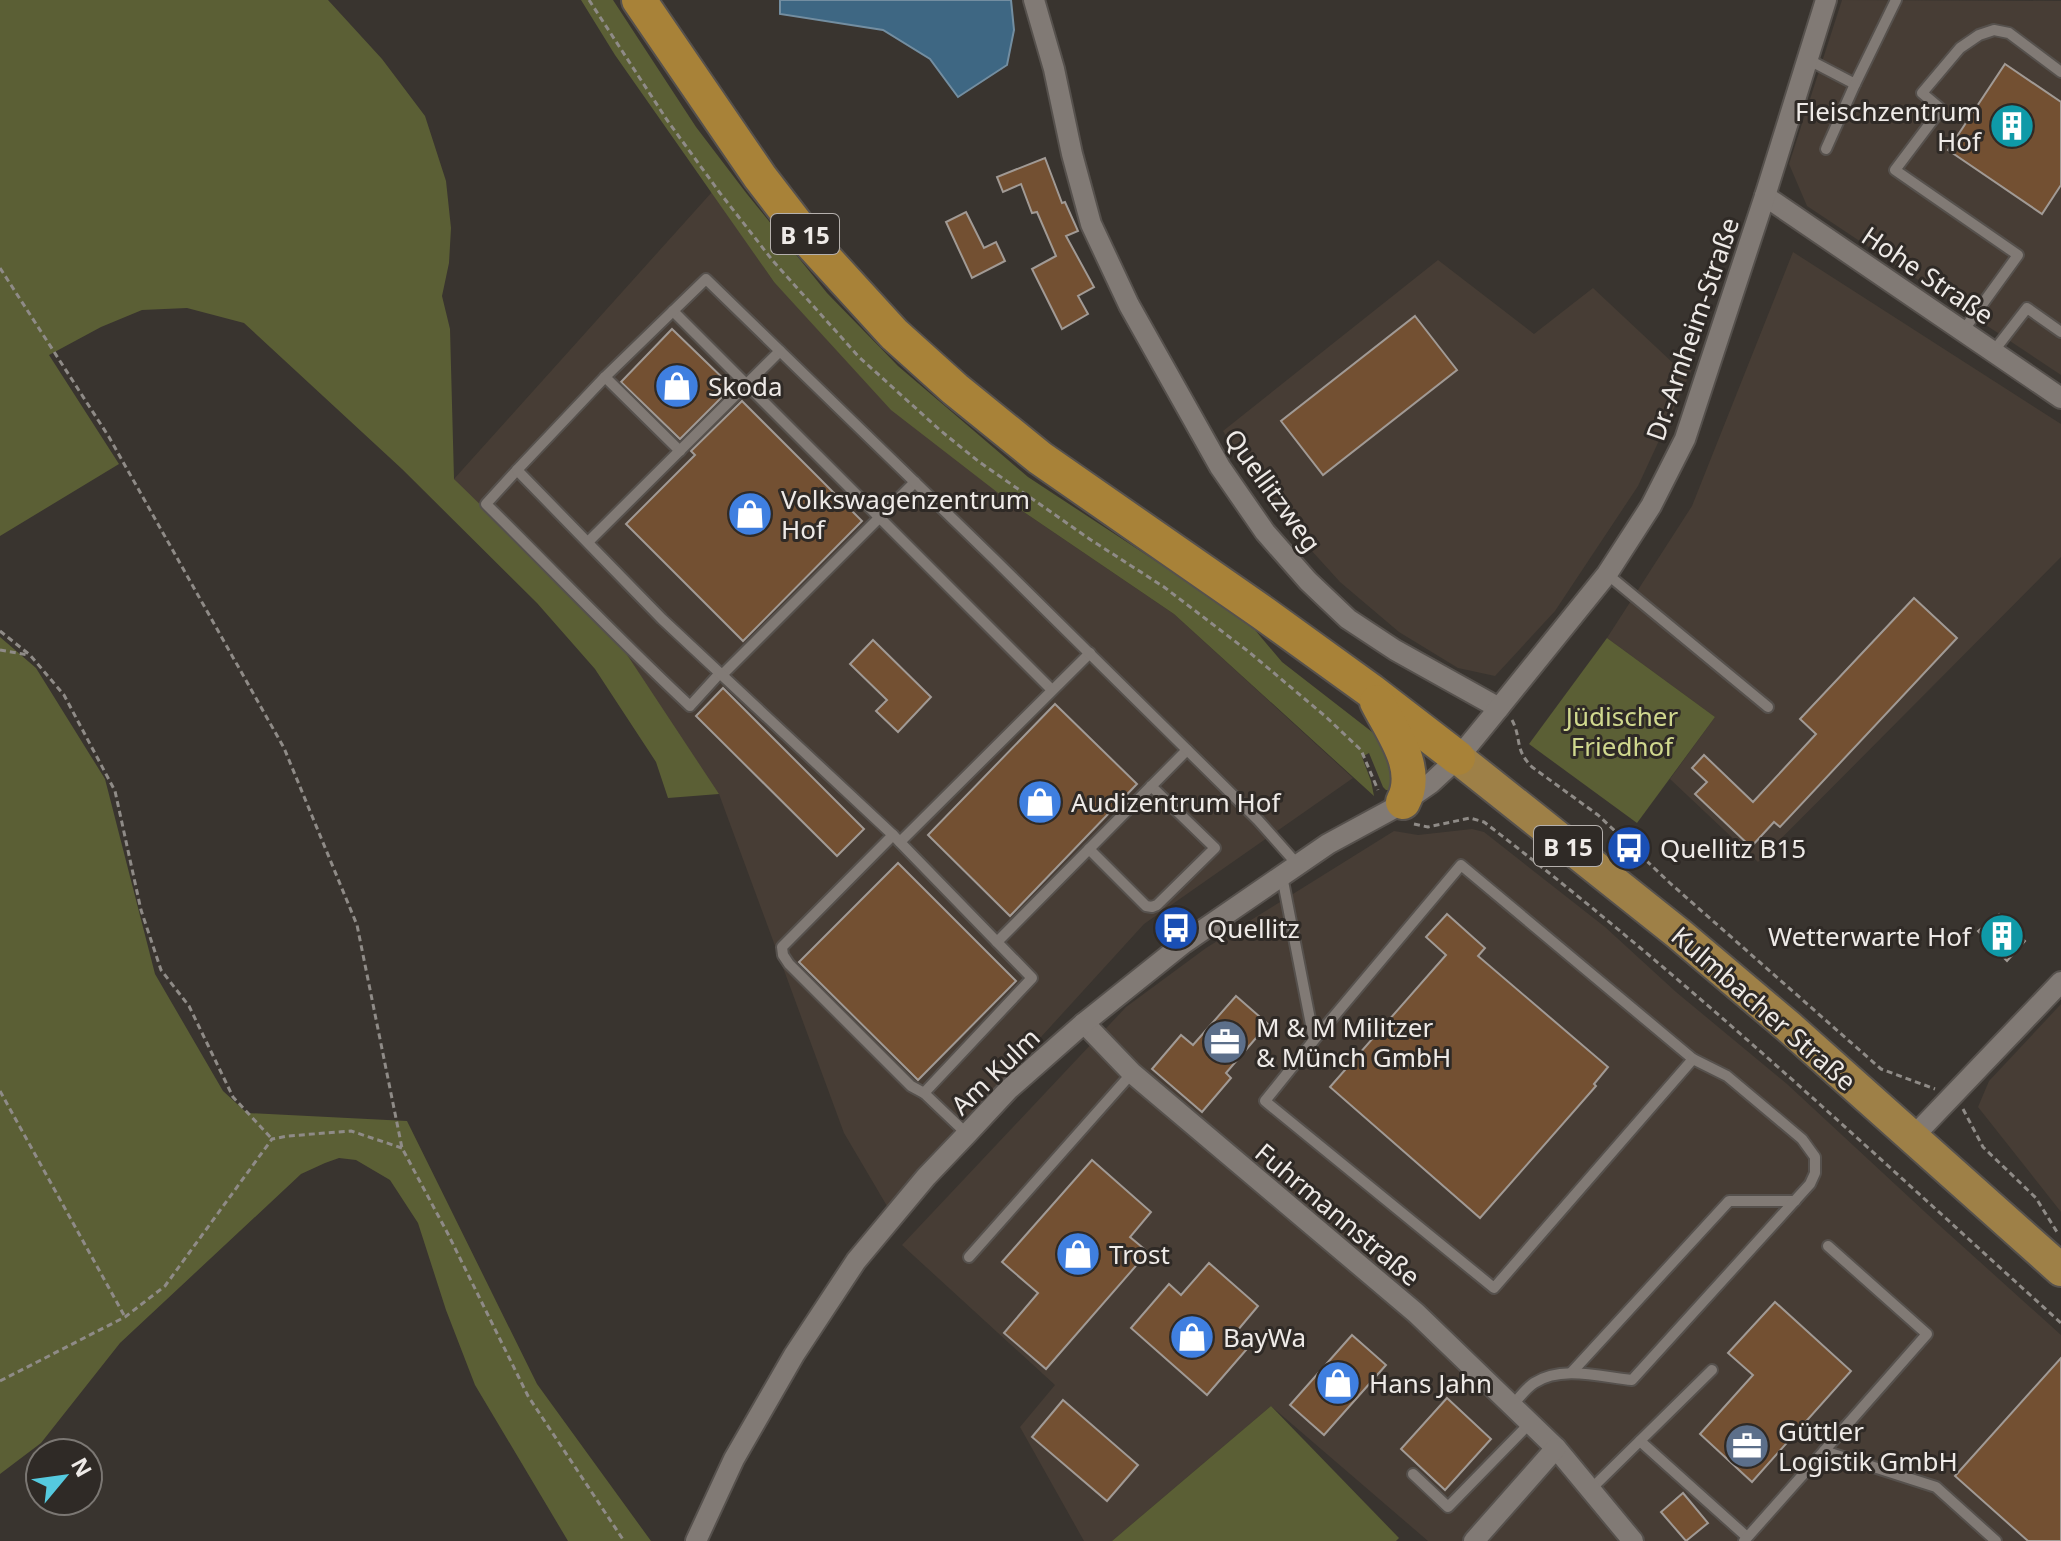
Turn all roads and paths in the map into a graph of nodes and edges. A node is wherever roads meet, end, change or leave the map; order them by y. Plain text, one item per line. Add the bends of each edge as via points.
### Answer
1 (639, 0) edge
2 (1034, 0) edge
3 (1826, 0) edge
4 (1896, 0) edge
5 (1807, 59) junction
6 (2061, 72) edge
7 (1855, 84) junction
8 (1826, 149) dead end
9 (1765, 196) junction
10 (0, 268) edge
11 (673, 311) junction
12 (1963, 331) junction
13 (2061, 332) edge
14 (780, 351) junction
15 (1993, 352) junction
16 (605, 377) junction
17 (747, 384) junction
18 (2061, 398) edge
19 (680, 451) junction
20 (517, 470) junction
21 (915, 482) junction
22 (881, 516) junction
23 (588, 542) junction
24 (1607, 574) junction
25 (0, 631) edge
26 (0, 650) edge
27 (1090, 653) junction
28 (30, 655) junction
29 (721, 674) junction
30 (1052, 690) junction
31 (1371, 691) junction
32 (1768, 707) dead end
33 (1499, 708) junction
34 (1187, 750) junction
35 (1458, 758) junction
36 (1151, 786) junction
37 (1401, 804) junction
38 (896, 839) junction
39 (1089, 849) junction
40 (1540, 858) dead end
41 (1536, 862) junction
42 (1289, 869) junction
43 (997, 942) junction
44 (2061, 982) edge
45 (1084, 1023) junction
46 (1314, 1040) junction
47 (1693, 1059) junction
48 (1132, 1073) junction
49 (0, 1091) edge
50 (924, 1093) junction
51 (1952, 1096) junction
52 (967, 1134) junction
53 (1912, 1138) junction
54 (272, 1139) junction
55 (402, 1148) junction
56 (1795, 1201) junction
57 (2061, 1238) edge
58 (1828, 1246) dead end
59 (969, 1257) dead end
60 (2061, 1270) edge
61 (125, 1317) junction
62 (2061, 1323) edge
63 (1712, 1370) dead end
64 (1571, 1373) junction
65 (0, 1381) edge
66 (1512, 1406) junction
67 (1530, 1423) junction
68 (1640, 1441) junction
69 (1556, 1448) junction
70 (1824, 1451) junction
71 (1413, 1474) dead end
72 (1591, 1489) junction
73 (1745, 1539) edge
74 (624, 1541) edge
75 (696, 1541) edge
76 (1474, 1541) edge
77 (1633, 1541) edge
78 (1996, 1541) edge

1 - 31 highway, B 15 via 760,177 810,242 894,334 1040,458
2 - 33 street, Quellitzweg via 1091,224 1129,305 1220,467 1265,532 1348,619
3 - 5 street, Dr.-Arnheim-Straße
4 - 7 lane
5 - 7 lane
5 - 9 street, Dr.-Arnheim-Straße
6 - 12 lane via 2009,33 1994,30 1960,48 1922,93 1941,109 1895,170 2018,255
7 - 8 lane
9 - 12 street, Hohe Straße
9 - 24 street, Dr.-Arnheim-Straße via 1685,439 1651,506
10 - 55 path via 109,437 284,748 357,925
11 - 14 lane via 706,279
11 - 16 lane
11 - 17 lane
12 - 15 street, Hohe Straße
13 - 15 lane via 2027,308
14 - 17 lane
14 - 21 lane
15 - 18 street, Hohe Straße
16 - 19 lane
16 - 20 lane
17 - 19 lane
17 - 22 lane
19 - 23 lane
20 - 23 lane
20 - 29 lane via 486,504 644,663 690,706
21 - 22 lane
21 - 27 lane
22 - 29 lane
22 - 30 lane
23 - 29 lane
24 - 32 lane
24 - 33 street, Dr.-Arnheim-Straße
25 - 28 path
26 - 28 path
27 - 30 lane
27 - 34 lane
28 - 54 path via 64,695 115,791 141,910 161,970 189,1006 233,1097
29 - 38 lane
30 - 38 lane
31 - 35 highway, B 15
31 - 37 highway via 1407,762 1410,782
33 - 35 street, Dr.-Arnheim-Straße
33 - 51 path via 1514,723 1523,758 1532,767 1598,815 1881,1069
34 - 36 lane
34 - 42 lane via 1269,831
35 - 37 street, Am Kulm
35 - 53 main road, Kulmbacher Straße / B 15 via 1679,934
36 - 39 lane
36 - 39 lane via 1215,848 1152,907
37 - 41 path via 1416,826 1470,818 1484,822
37 - 42 street, Am Kulm
38 - 43 lane
38 - 50 lane via 782,947 789,964
39 - 43 lane
40 - 41 path
41 - 62 path via 1652,957
42 - 45 street, Am Kulm
42 - 46 lane
43 - 50 lane via 1032,978
44 - 51 street
45 - 48 street, Fuhrmannstraße
45 - 52 street, Am Kulm
46 - 47 lane via 1461,865
46 - 47 lane via 1265,1101 1494,1288
47 - 56 lane via 1727,1076 1802,1139 1815,1157 1810,1184
48 - 59 lane
48 - 66 street, Fuhrmannstraße via 1416,1313
49 - 61 path
50 - 52 lane
51 - 53 street
51 - 57 path via 1966,1111 1983,1147 2036,1198
52 - 75 street, Am Kulm via 856,1261 734,1459
53 - 60 main road, Kulmbacher Straße / B 15
54 - 55 path via 351,1131
54 - 61 path via 165,1286
55 - 74 path via 528,1396
56 - 64 lane via 1729,1201
56 - 64 lane via 1632,1380
58 - 70 lane via 1927,1334
61 - 65 path
63 - 68 lane
64 - 66 lane via 1532,1384
66 - 67 street, Fuhrmannstraße
67 - 69 street, Fuhrmannstraße
67 - 71 lane via 1448,1507
68 - 72 lane
68 - 73 lane
69 - 72 street, Fuhrmannstraße
69 - 76 street
70 - 73 lane
70 - 78 lane via 1936,1487
72 - 77 street, Fuhrmannstraße

